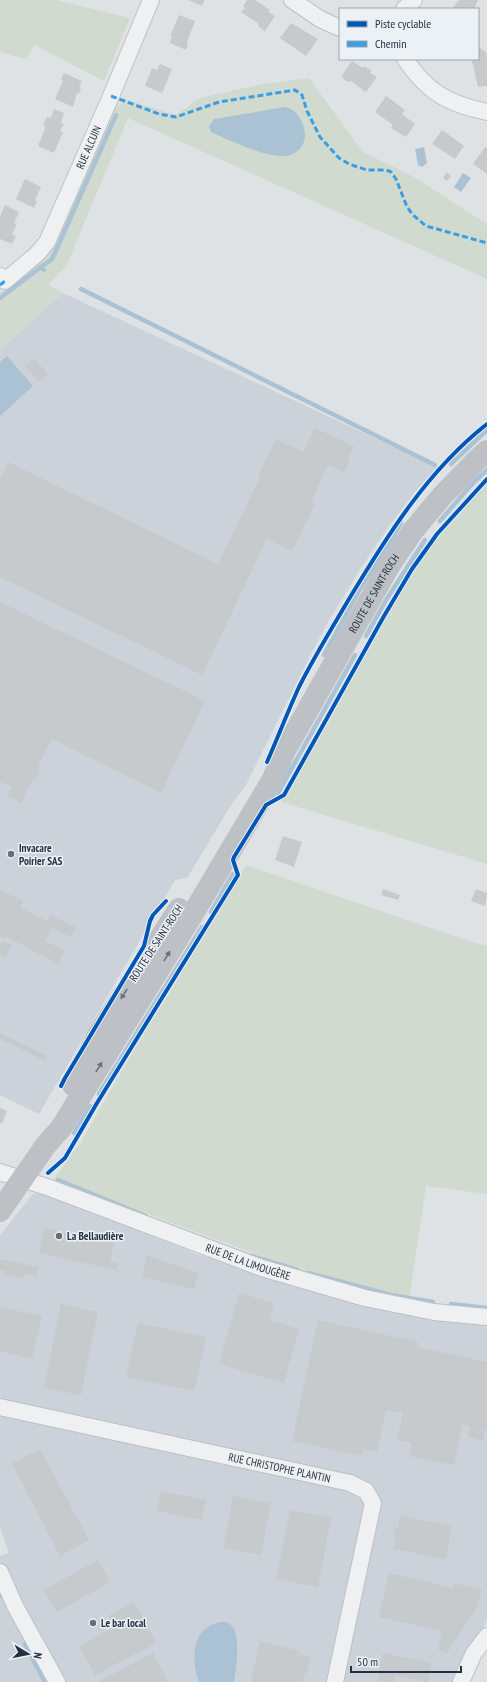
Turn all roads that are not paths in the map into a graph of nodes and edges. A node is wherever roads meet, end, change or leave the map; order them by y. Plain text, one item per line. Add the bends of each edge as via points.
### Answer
1 (151, 0) edge
2 (292, 0) edge
3 (414, 0) edge
4 (405, 8) edge
5 (339, 28) edge
6 (406, 60) edge
7 (487, 112) edge
8 (3, 279) edge
9 (487, 451) edge
10 (0, 1172) edge
11 (20, 1178) junction
12 (0, 1211) edge
13 (487, 1317) edge
14 (0, 1407) edge
15 (0, 1572) edge
16 (487, 1636) edge
17 (57, 1682) edge
18 (335, 1682) edge
19 (460, 1682) edge

1 - 8 street, RUE ALCUIN via 47,242 37,254
2 - 5 street via 320,19
3 - 4 street
6 - 7 street via 427,87 441,97
9 - 11 street, ROUTE DE SAINT-ROCH via 442,496 412,532 390,566 284,752 273,779 187,924 65,1121
10 - 11 street, RUE DE LA LIMOUGÈRE
11 - 12 street, ROUTE DE SAINT-ROCH
11 - 13 street, RUE DE LA LIMOUGÈRE via 262,1268 365,1298 434,1312
14 - 18 street, RUE CHRISTOPHE PLANTIN via 350,1484 366,1491 373,1503
15 - 17 street
16 - 19 street via 474,1653

